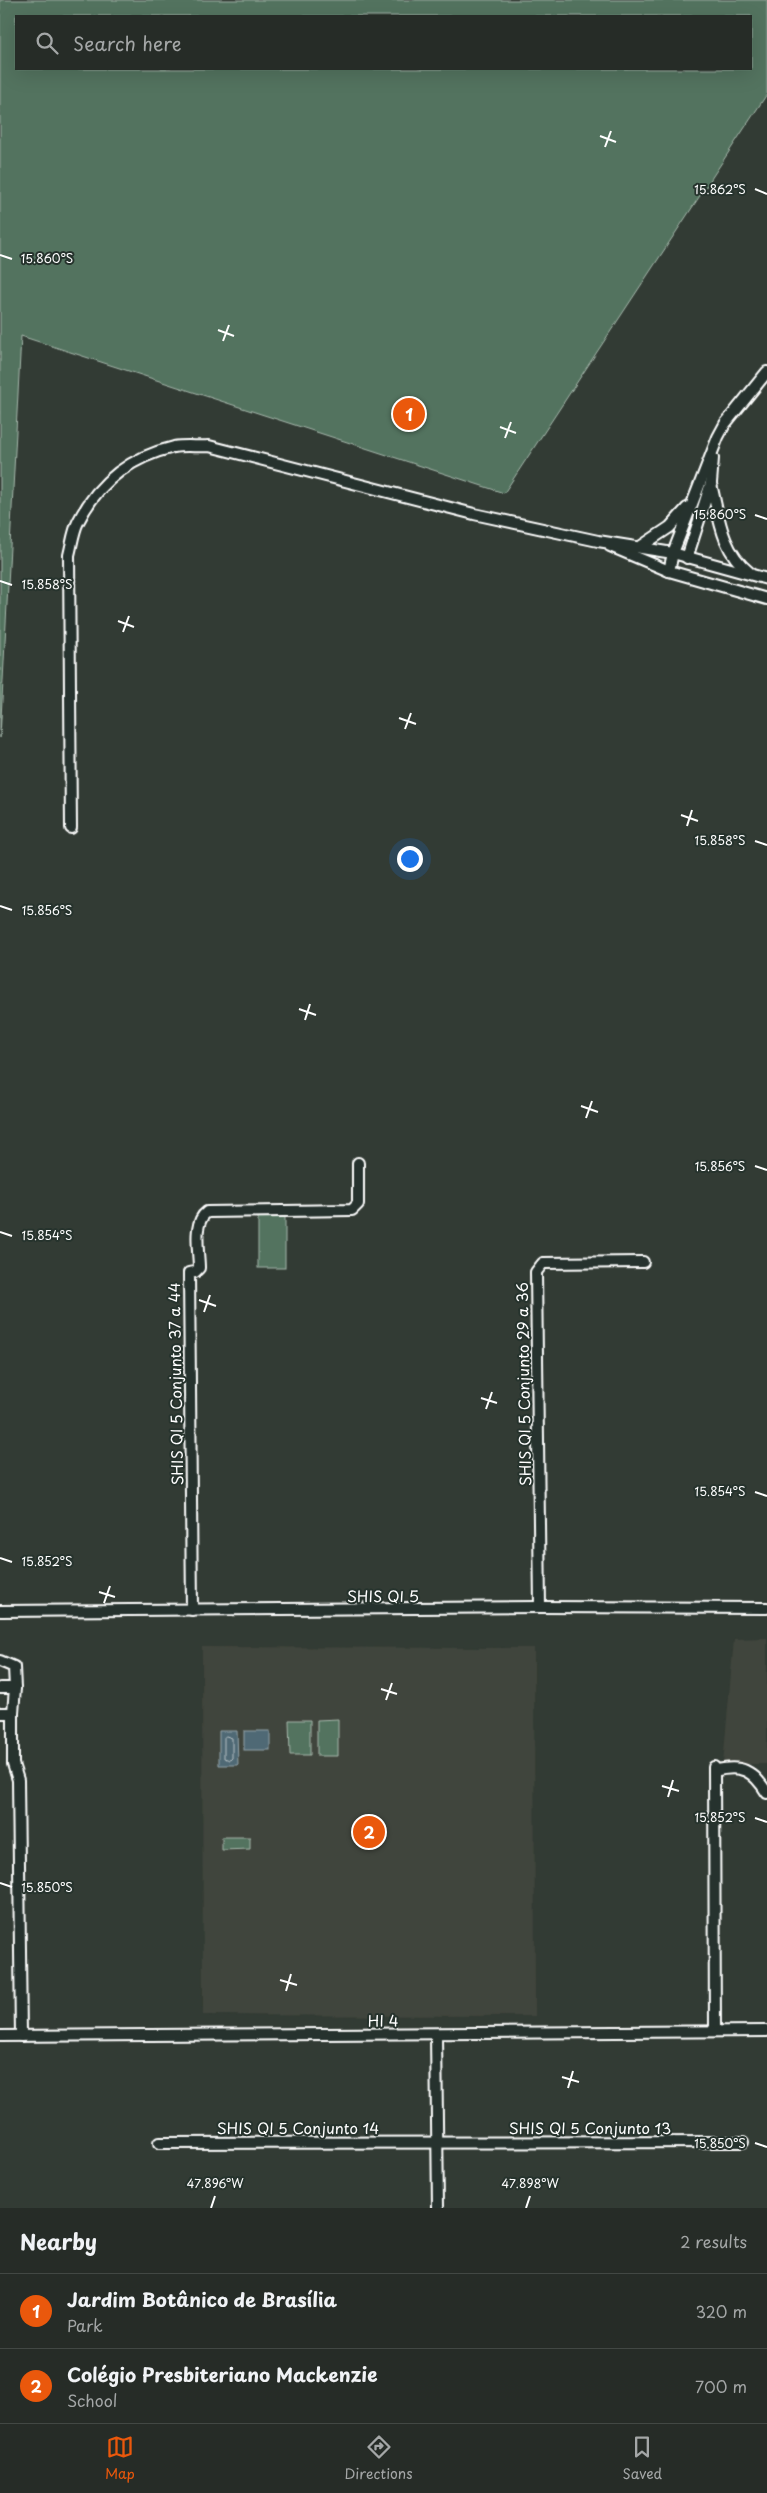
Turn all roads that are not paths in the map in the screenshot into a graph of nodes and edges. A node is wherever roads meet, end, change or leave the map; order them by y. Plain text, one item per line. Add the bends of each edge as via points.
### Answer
1 (767, 372) edge
2 (714, 447) junction
3 (711, 483) junction
4 (691, 504) junction
5 (598, 541) junction
6 (640, 547) junction
7 (673, 553) junction
8 (687, 558) junction
9 (669, 571) junction
10 (753, 575) junction
11 (767, 579) edge
12 (767, 599) edge
13 (71, 828) dead end
14 (358, 1163) dead end
15 (643, 1262) dead end
16 (540, 1607) junction
17 (767, 1608) edge
18 (192, 1610) junction
19 (0, 1611) edge
20 (0, 1661) edge
21 (0, 1688) edge
22 (15, 1688) junction
23 (0, 1713) edge
24 (13, 1713) junction
25 (767, 1793) edge
26 (715, 2031) junction
27 (767, 2031) edge
28 (436, 2034) junction
29 (0, 2036) edge
30 (21, 2036) junction
31 (438, 2142) junction
32 (743, 2142) dead end
33 (159, 2143) dead end
34 (438, 2208) edge

1 - 2 street via 726,424
2 - 3 street
2 - 4 street
3 - 8 street
3 - 10 street via 726,544 737,563
4 - 6 street via 670,527
4 - 7 street
5 - 6 street
5 - 9 street
5 - 13 street via 474,514 209,446 176,447 115,473 95,493 77,523 69,555
6 - 7 street
7 - 8 street
7 - 9 street
8 - 10 street
9 - 12 street
10 - 11 street
14 - 18 street, SHIS QI 5 Conjunto 37 a 44 via 358,1204 352,1210 207,1212 201,1216 199,1268 188,1273
15 - 16 street, SHIS QI 5 Conjunto 29 a 36 via 543,1263 536,1272
16 - 17 street, SHIS QI 5
16 - 18 street, SHIS QI 5
18 - 19 street, SHIS QI 5
20 - 22 street via 14,1667
21 - 22 street
22 - 24 street
23 - 24 street
24 - 30 street via 13,1764 18,1780
25 - 26 street via 757,1777 744,1769 714,1769
26 - 27 street, HI 4
26 - 28 street, HI 4
28 - 30 street, HI 4
28 - 31 street
29 - 30 street, HI 4
31 - 32 street, SHIS QI 5 Conjunto 13
31 - 33 street, SHIS QI 5 Conjunto 14
31 - 34 street

